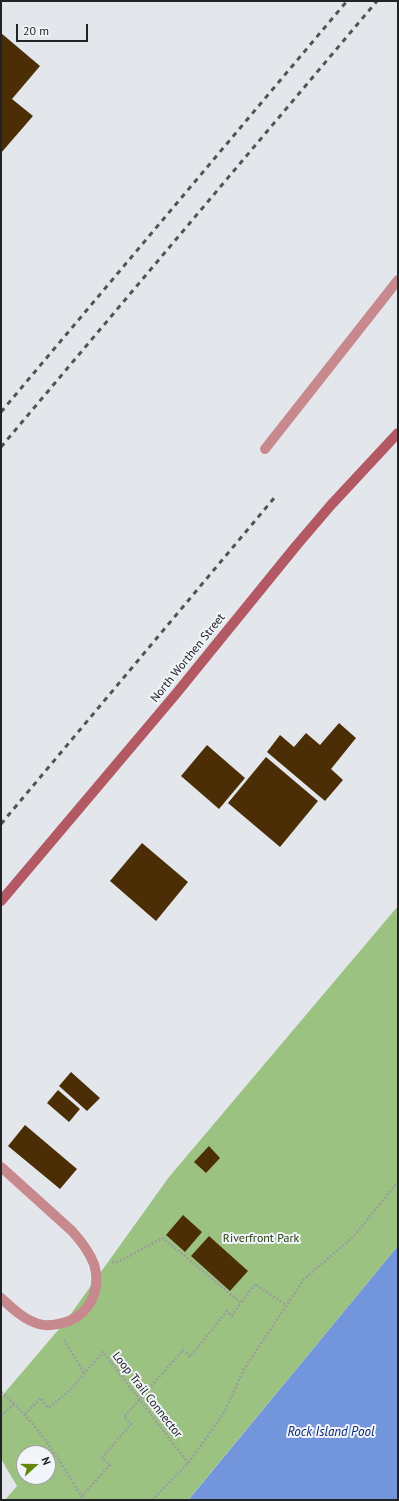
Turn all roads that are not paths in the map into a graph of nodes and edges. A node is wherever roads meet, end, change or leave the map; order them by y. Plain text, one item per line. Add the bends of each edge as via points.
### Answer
1 (398, 280) edge
2 (398, 433) edge
3 (398, 436) edge
4 (390, 443) junction
5 (265, 449) dead end
6 (1, 901) edge
7 (1, 1167) edge
8 (1, 1298) edge

1 - 5 street
2 - 4 main road, North Worthen Street
3 - 4 main road
4 - 6 main road, North Worthen Street via 296,546 175,695
7 - 8 street via 72,1231 88,1252 96,1275 96,1284 88,1307 74,1319 54,1325 40,1325 29,1320

